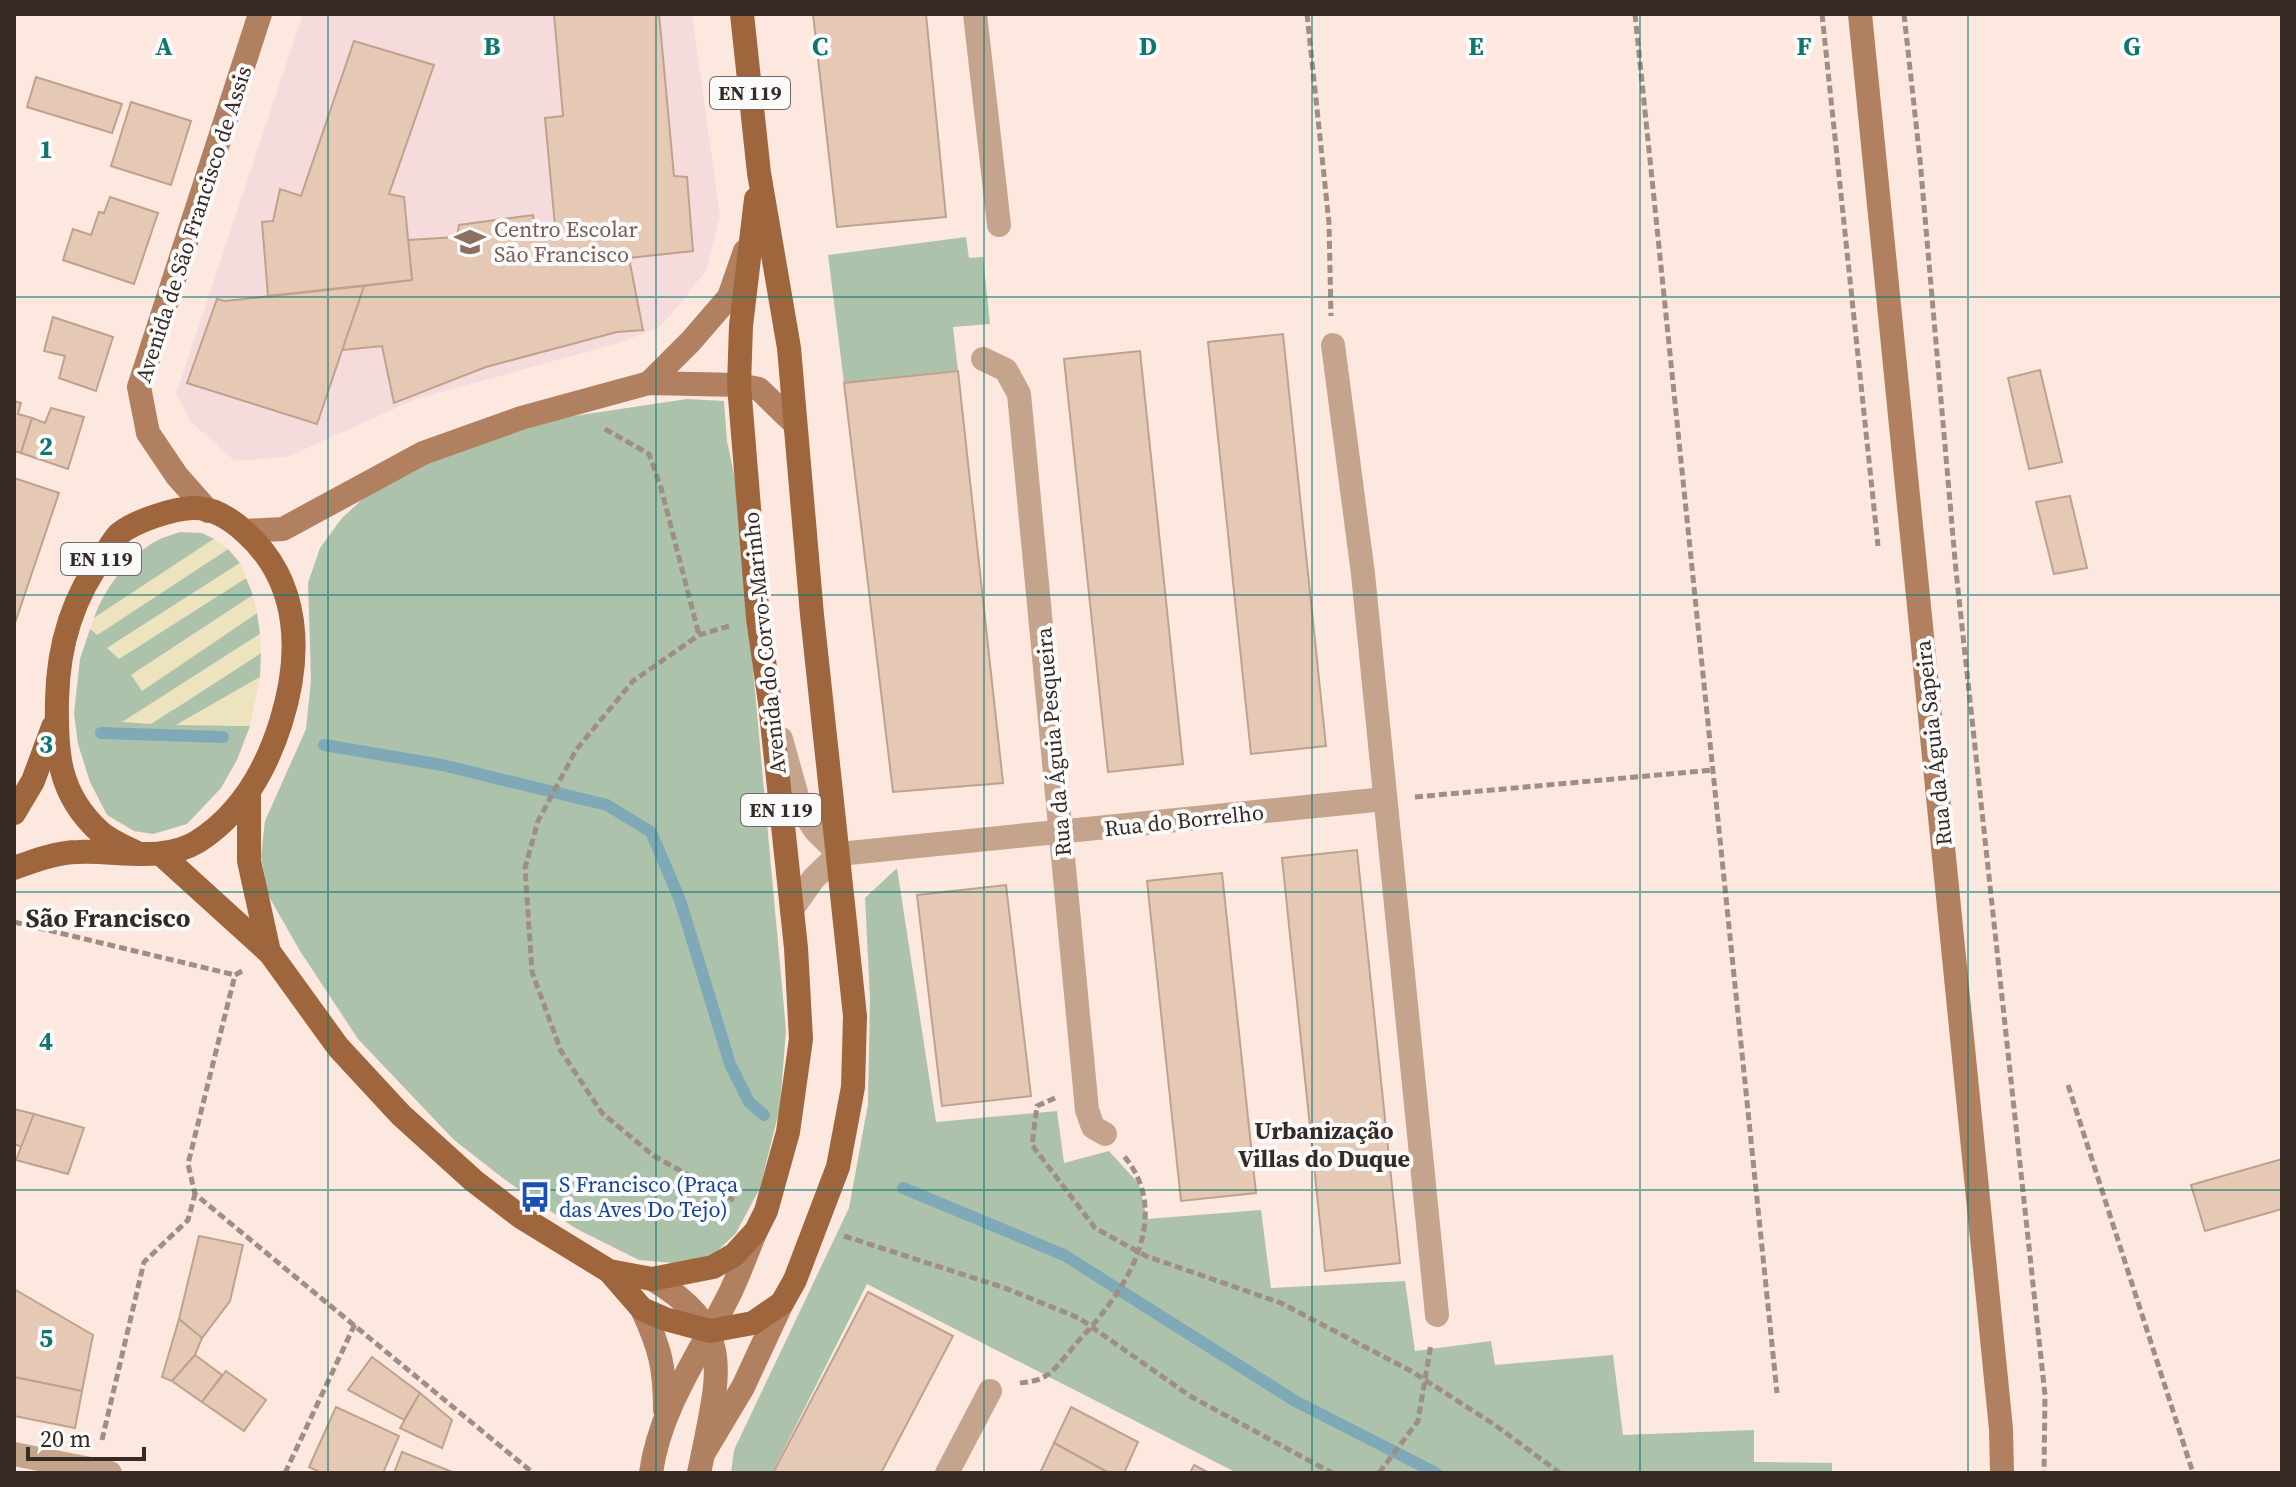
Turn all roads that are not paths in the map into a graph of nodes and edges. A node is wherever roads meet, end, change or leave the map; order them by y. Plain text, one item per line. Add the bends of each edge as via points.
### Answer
1 (260, 14) edge
2 (742, 14) edge
3 (975, 14) edge
4 (1860, 14) edge
5 (759, 173) junction
6 (999, 225) dead end
7 (753, 228) junction
8 (1333, 345) road end
9 (983, 359) dead end
10 (649, 383) junction
11 (739, 385) junction
12 (795, 424) junction
13 (208, 511) junction
14 (244, 531) junction
15 (770, 703) junction
16 (57, 718) junction
17 (249, 793) junction
18 (1385, 799) junction
19 (14, 813) edge
20 (1061, 832) junction
21 (137, 853) junction
22 (161, 854) junction
23 (839, 854) junction
24 (14, 868) edge
25 (792, 909) junction
26 (270, 953) junction
27 (1105, 1134) road end
28 (756, 1231) junction
29 (609, 1271) junction
30 (652, 1279) junction
31 (782, 1303) junction
32 (642, 1309) junction
33 (1437, 1315) road end
34 (710, 1331) junction
35 (990, 1391) road end
36 (665, 1416) junction
37 (14, 1454) edge
38 (701, 1464) edge
39 (99, 1471) edge
40 (651, 1473) edge
41 (947, 1473) edge
42 (2002, 1473) edge

1 - 13 street, Avenida de São Francisco de Assis via 139,387 148,433
2 - 5 main road, EN 119
3 - 6 street
4 - 42 street, Rua da Águia Sapeira
5 - 7 main road, EN 119
5 - 12 main road, EN 119 via 789,348
7 - 10 street via 729,297
7 - 11 main road, EN 119
8 - 18 street
9 - 20 street, Rua da Águia Pesqueira via 1006,370 1019,394
10 - 11 street
10 - 14 street via 521,418 423,453 283,529
11 - 12 street via 759,389
11 - 15 main road, Avenida do Corvo-Marinho / EN 119
12 - 23 main road, EN 119
13 - 14 main road, Avenida de São Francisco de Assis / EN 119 via 226,516
13 - 16 main road, Avenida de São Francisco de Assis / EN 119 via 162,513 120,534 87,577 66,632
14 - 17 main road, Avenida de São Francisco de Assis / EN 119 via 280,573 291,614 294,657 274,745
15 - 23 street via 800,807
15 - 25 main road, Avenida do Corvo-Marinho / EN 119
16 - 19 main road, Avenida de São Francisco de Assis / EN 119 via 33,781
16 - 21 main road, Avenida de São Francisco de Assis / EN 119 via 63,780 81,811 102,833
17 - 22 main road, Avenida de São Francisco de Assis / EN 119 via 221,826 192,845
17 - 26 main road, EN 119 via 249,861
18 - 20 street, Rua do Borrelho
18 - 33 street
20 - 23 street, Rua do Borrelho
20 - 27 street, Rua da Águia Pesqueira via 1087,1110 1093,1127
21 - 22 main road, Avenida de São Francisco de Assis / EN 119
21 - 24 main road, Avenida de São Francisco de Assis / EN 119 via 75,852
22 - 26 main road, EN 119
23 - 25 street
23 - 31 main road, EN 119 via 855,1016 853,1087 838,1167
25 - 28 main road, Avenida do Corvo-Marinho / EN 119 via 801,1039 788,1132
26 - 29 main road, Avenida do Corvo-Marinho / EN 119 via 338,1047 401,1115 521,1217
28 - 30 main road, Avenida do Corvo-Marinho / EN 119 via 734,1255 713,1267
28 - 34 street, Avenida do Corvo-Marinho
29 - 30 main road, Avenida do Corvo-Marinho / EN 119
29 - 32 main road, Avenida do Corvo-Marinho / EN 119
30 - 34 street via 674,1292
31 - 34 main road, Avenida do Corvo-Marinho / EN 119 via 753,1323
31 - 38 street
32 - 34 main road, Avenida do Corvo-Marinho / EN 119
32 - 36 street, Avenida do Corvo-Marinho via 663,1365
34 - 36 street, Avenida do Corvo-Marinho
34 - 38 street via 717,1360
35 - 41 street
36 - 40 street, Avenida do Corvo-Marinho
37 - 39 street

